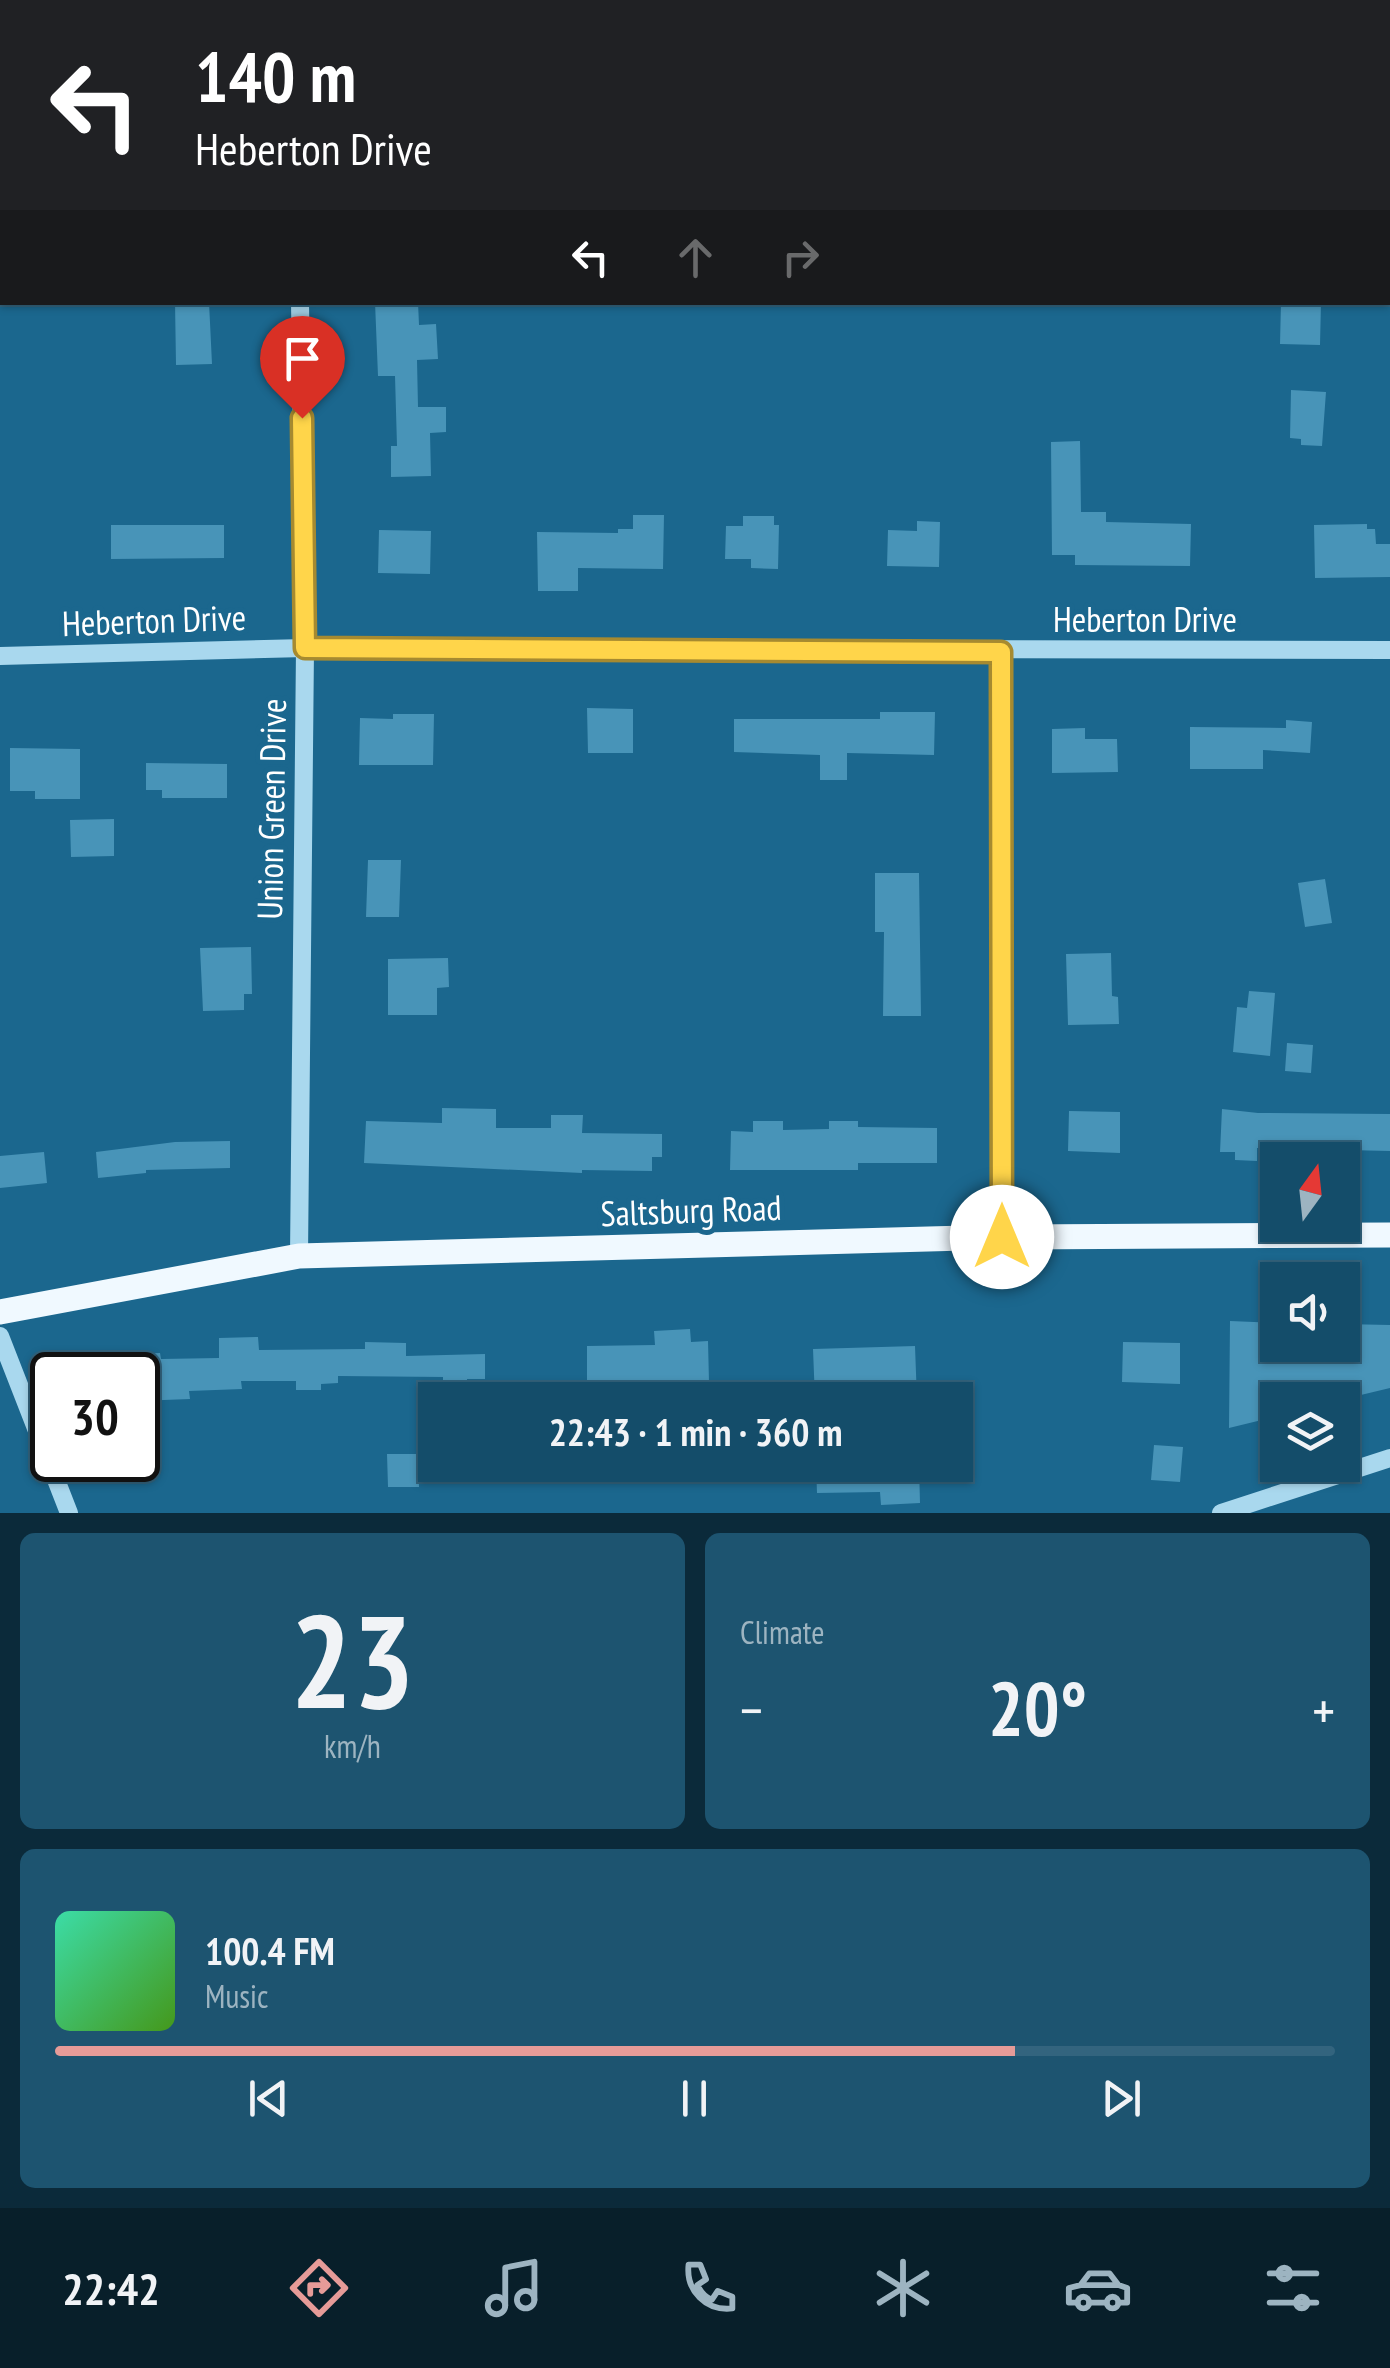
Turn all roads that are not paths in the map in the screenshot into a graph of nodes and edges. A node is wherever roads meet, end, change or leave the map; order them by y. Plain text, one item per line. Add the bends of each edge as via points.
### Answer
1 (300, 305) edge
2 (305, 648) junction
3 (1390, 650) edge
4 (1001, 652) junction
5 (0, 656) edge
6 (1390, 1236) edge
7 (1002, 1237) junction
8 (300, 1256) junction
9 (0, 1312) edge
10 (0, 1336) edge
11 (1390, 1458) edge
12 (69, 1513) edge
13 (1222, 1513) edge

1 - 2 street, Union Green Drive
2 - 4 street, Heberton Drive
2 - 5 street, Heberton Drive
2 - 8 street, Union Green Drive
3 - 4 street, Heberton Drive
4 - 7 street
6 - 7 main road, Saltsburg Road
7 - 8 main road, Saltsburg Road
8 - 9 main road, Saltsburg Road
10 - 12 street
11 - 13 street

